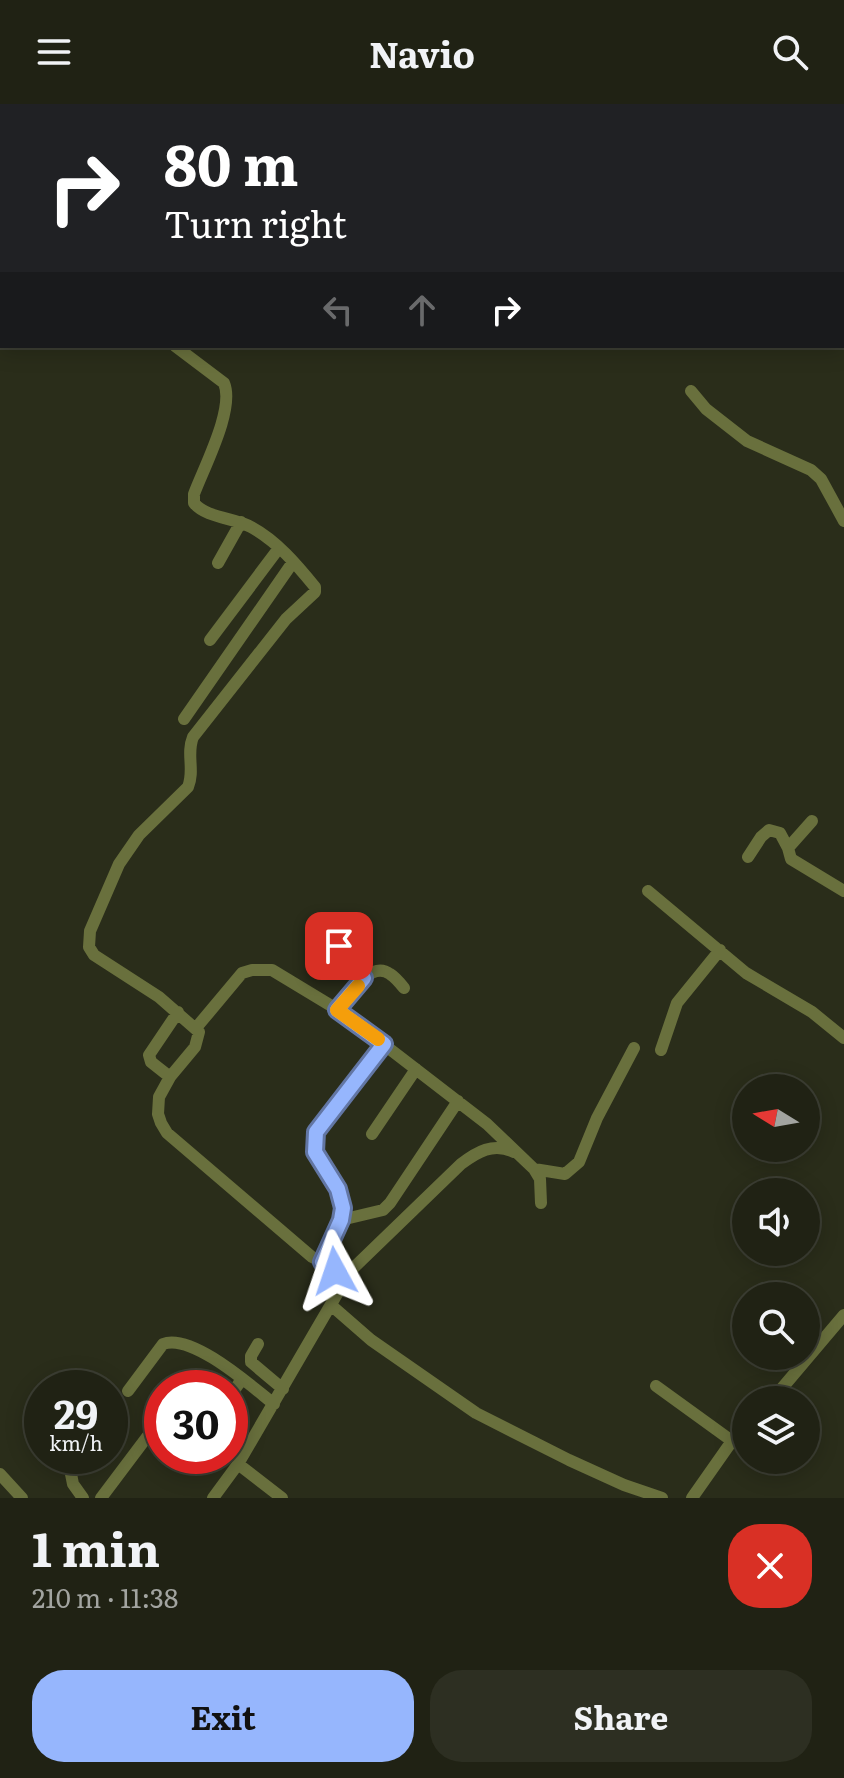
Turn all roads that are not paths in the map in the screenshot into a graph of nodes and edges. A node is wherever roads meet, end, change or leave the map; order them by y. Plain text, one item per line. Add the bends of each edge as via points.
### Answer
1 (178, 348) edge
2 (691, 391) dead end
3 (844, 521) edge
4 (241, 522) junction
5 (279, 548) junction
6 (293, 562) junction
7 (218, 563) dead end
8 (210, 640) dead end
9 (184, 719) dead end
10 (812, 821) dead end
11 (788, 848) junction
12 (748, 857) dead end
13 (648, 891) dead end
14 (844, 891) edge
15 (350, 930) dead end
16 (720, 950) junction
17 (364, 978) junction
18 (404, 988) dead end
19 (337, 1010) junction
20 (178, 1012) junction
21 (196, 1028) junction
22 (844, 1038) edge
23 (384, 1044) junction
24 (634, 1048) dead end
25 (661, 1050) dead end
26 (416, 1069) junction
27 (170, 1077) junction
28 (458, 1101) junction
29 (372, 1134) dead end
30 (516, 1153) junction
31 (534, 1169) junction
32 (541, 1203) dead end
33 (341, 1220) junction
34 (322, 1262) junction
35 (341, 1280) junction
36 (332, 1306) junction
37 (844, 1315) edge
38 (258, 1344) dead end
39 (230, 1370) edge
40 (248, 1384) edge
41 (656, 1386) dead end
42 (784, 1386) edge
43 (283, 1389) junction
44 (128, 1391) dead end
45 (274, 1404) junction
46 (144, 1441) edge
47 (732, 1441) joint
48 (248, 1447) edge
49 (248, 1472) edge
50 (0, 1474) edge
51 (71, 1474) edge
52 (231, 1474) edge
53 (22, 1498) edge
54 (83, 1498) edge
55 (101, 1498) edge
56 (213, 1498) edge
57 (282, 1498) edge
58 (662, 1498) edge
59 (692, 1498) edge

1 - 4 street via 227,389 194,503
2 - 3 street via 747,441 811,470
4 - 5 street
4 - 7 street
5 - 6 street
5 - 8 street
6 - 9 street
6 - 20 street via 315,592 286,619 193,737 188,787 139,835 119,864 87,939 94,955
10 - 11 street
11 - 12 street via 780,833 769,830
11 - 14 street via 791,859
13 - 16 street
15 - 17 street via 342,938 340,953
16 - 22 street
16 - 25 street via 677,1003
17 - 18 street via 383,970
17 - 19 street
19 - 21 street via 272,970 252,970 242,973
19 - 23 street
20 - 21 street
20 - 27 street via 149,1055
21 - 27 street via 195,1047
23 - 26 street
23 - 33 street via 316,1132 315,1152 342,1199
24 - 31 street via 579,1162 565,1174
26 - 28 street
26 - 29 street
27 - 34 street via 157,1106 167,1133
28 - 30 street
28 - 33 street via 390,1203 383,1210
30 - 31 street
30 - 35 street via 491,1148 469,1157
31 - 32 street
33 - 34 street
34 - 35 street
35 - 36 street
36 - 43 street
36 - 58 street via 371,1340 476,1413 583,1467
37 - 42 street
38 - 43 street via 251,1362
39 - 44 street via 178,1341 168,1342
40 - 45 street
41 - 47 street
43 - 45 street
45 - 48 street
46 - 55 street
47 - 59 street
49 - 57 street
50 - 53 street
51 - 54 street
52 - 56 street

